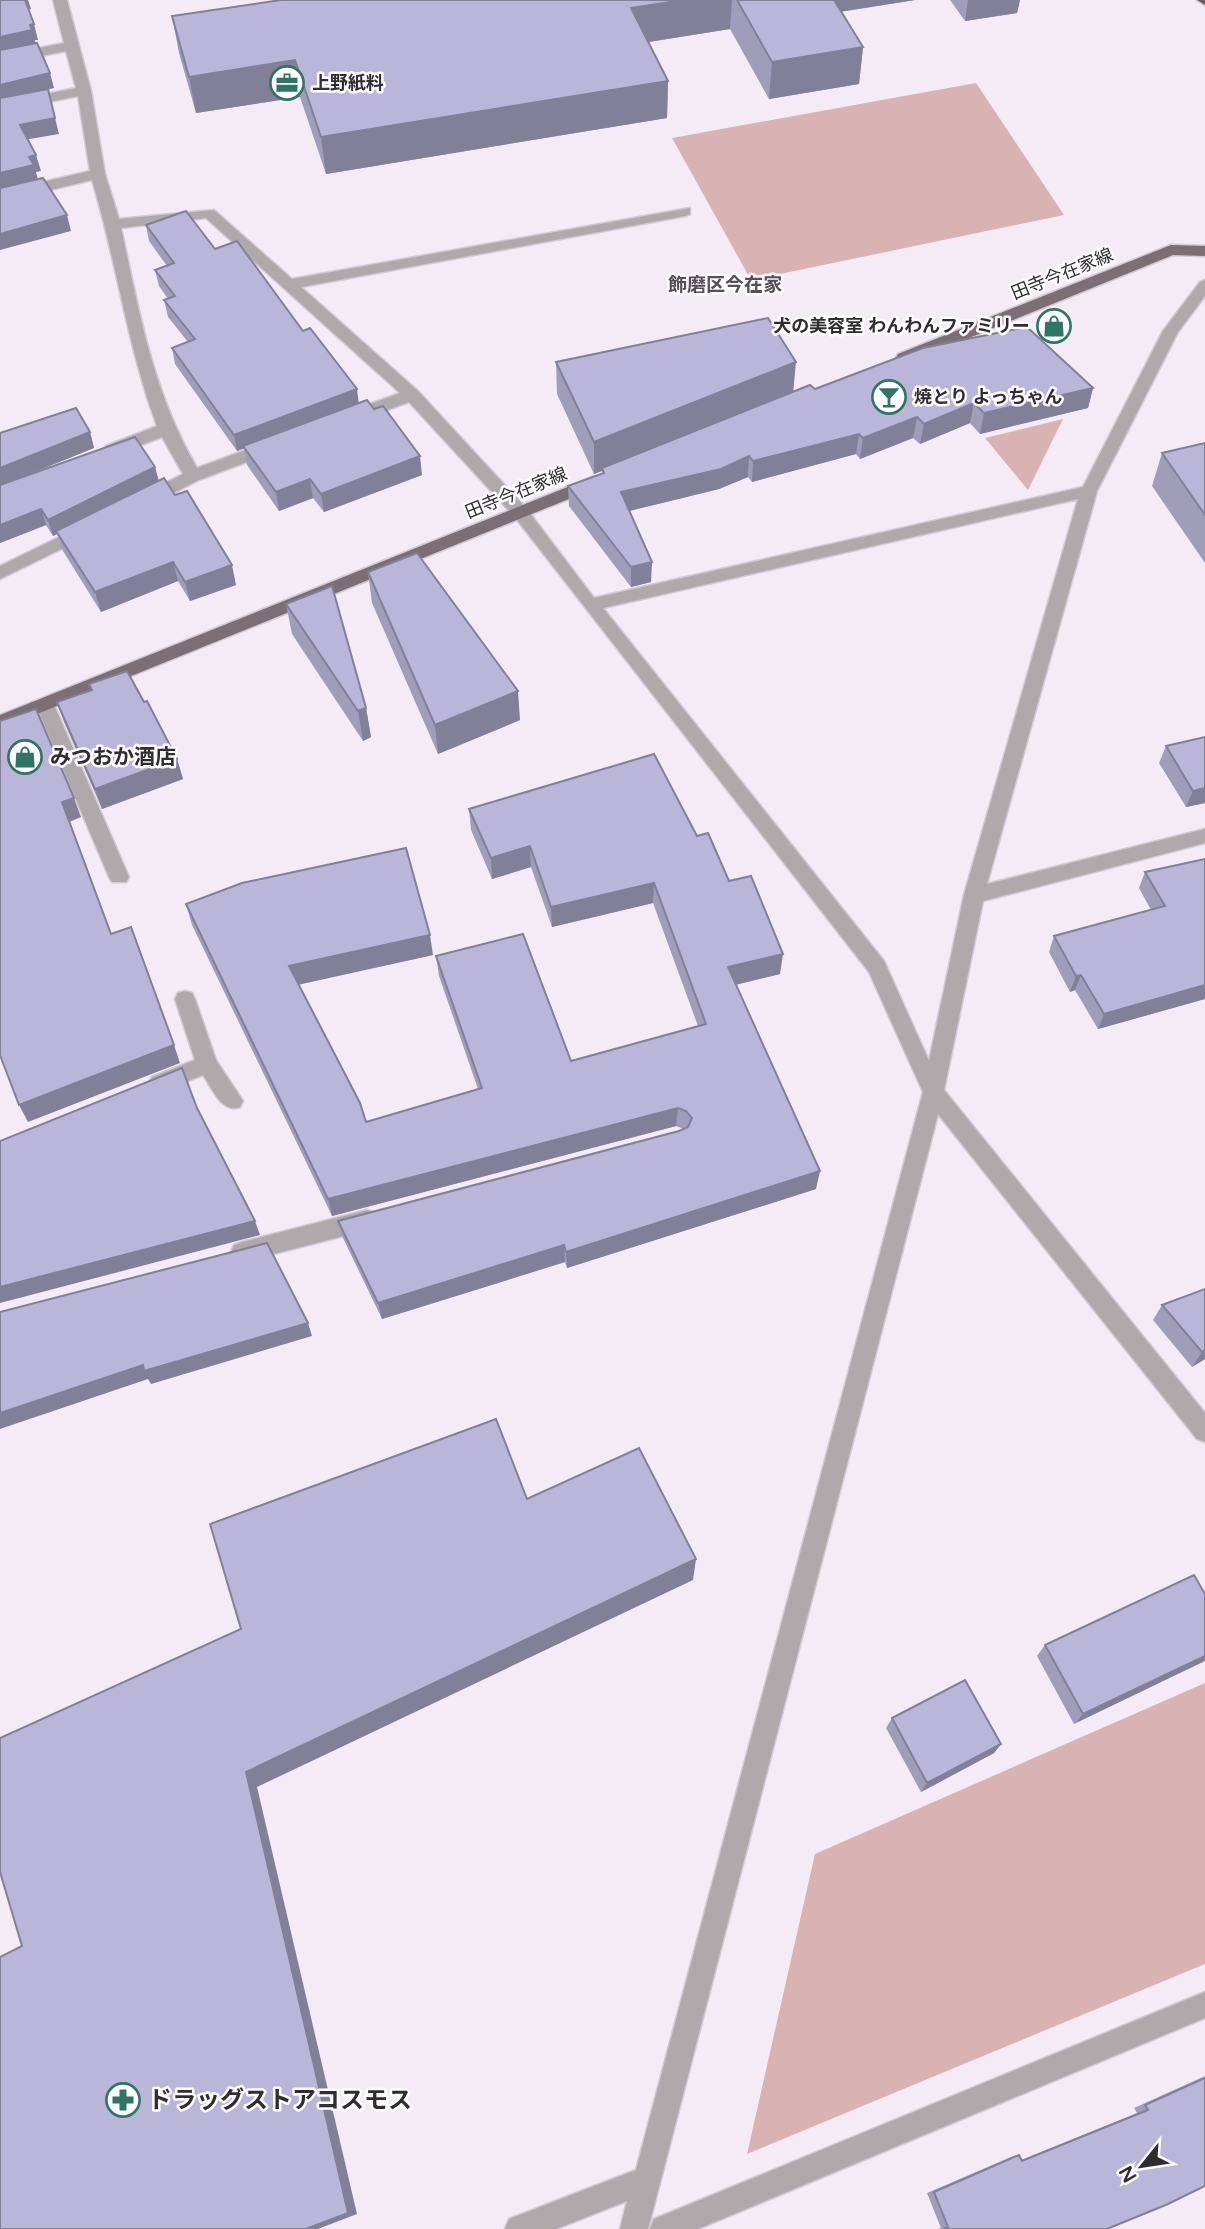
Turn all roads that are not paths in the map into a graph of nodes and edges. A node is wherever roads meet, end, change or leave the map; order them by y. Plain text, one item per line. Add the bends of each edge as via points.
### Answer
1 (60, 0) edge
2 (70, 46) junction
3 (0, 60) edge
4 (84, 90) junction
5 (0, 108) edge
6 (98, 174) junction
7 (0, 197) edge
8 (685, 211) dead end
9 (113, 223) junction
10 (1205, 251) edge
11 (289, 284) junction
12 (1205, 285) edge
13 (891, 363) edge
14 (412, 395) junction
15 (335, 423) edge
16 (166, 429) junction
17 (283, 442) edge
18 (102, 454) edge
19 (193, 476) junction
20 (610, 476) edge
21 (1089, 491) junction
22 (133, 506) edge
23 (520, 512) junction
24 (97, 524) edge
25 (0, 573) edge
26 (590, 605) junction
27 (45, 705) junction
28 (0, 723) edge
29 (1205, 836) edge
30 (119, 877) dead end
31 (974, 895) junction
32 (186, 999) dead end
33 (207, 1064) junction
34 (143, 1089) edge
35 (933, 1092) junction
36 (233, 1101) dead end
37 (385, 1215) edge
38 (226, 1257) edge
39 (1200, 1418) edge
40 (1205, 2005) edge
41 (648, 2179) junction
42 (519, 2229) edge
43 (635, 2229) edge
44 (664, 2229) edge

1 - 2 street
2 - 3 street
2 - 4 street
4 - 5 street
4 - 6 street
6 - 7 street
6 - 9 street
8 - 11 street
9 - 11 street via 209,213
9 - 16 street via 145,373
10 - 13 main road, 田寺今在家線 via 1171,250
11 - 14 street
12 - 21 street via 1171,331
14 - 15 street
14 - 23 street
16 - 18 street
16 - 19 street
17 - 19 street
19 - 22 street
20 - 23 main road, 田寺今在家線
21 - 26 street
21 - 31 street
23 - 26 street
23 - 27 main road, 田寺今在家線
24 - 25 street
26 - 35 street via 877,967
27 - 28 main road, 田寺今在家線
27 - 30 street
29 - 31 street
31 - 35 street
32 - 33 street
33 - 34 street
33 - 36 street
35 - 39 street
35 - 41 street
37 - 38 street
40 - 44 street
41 - 42 street
41 - 43 street

